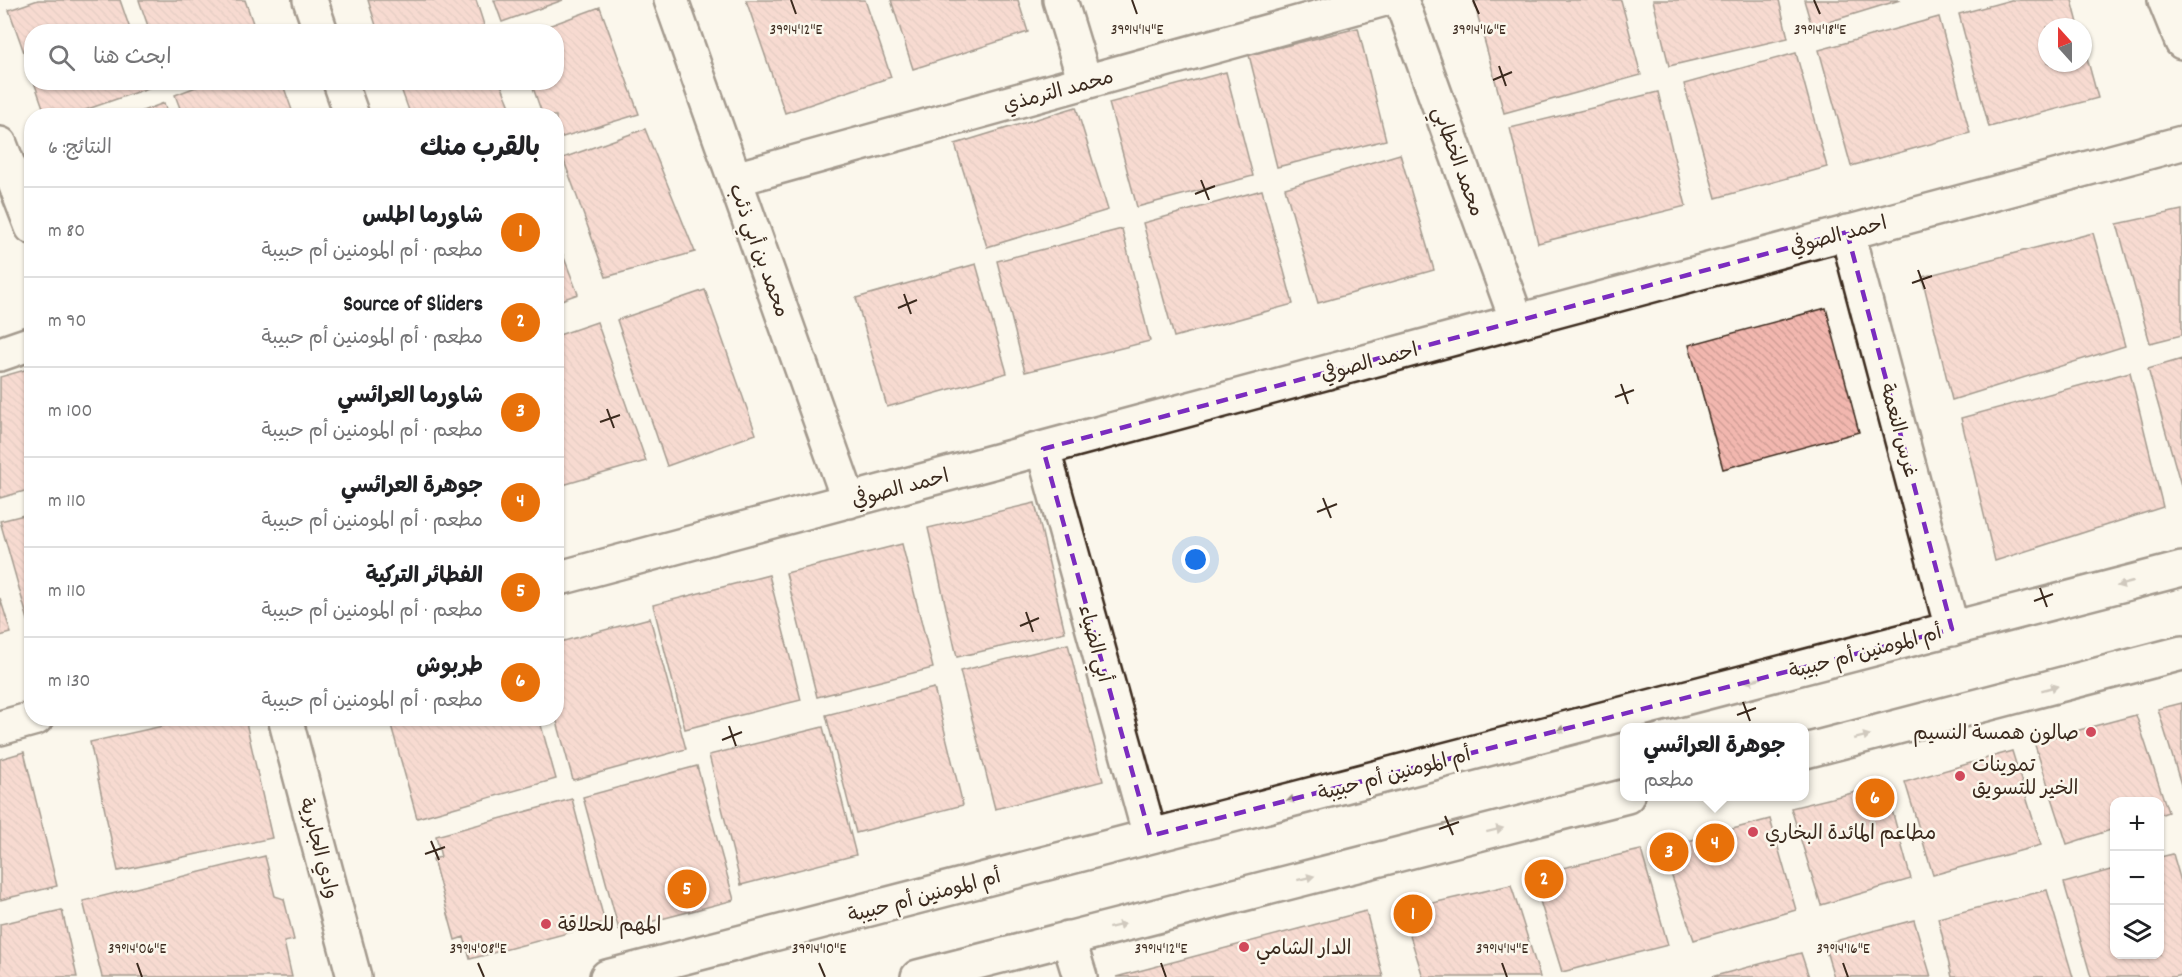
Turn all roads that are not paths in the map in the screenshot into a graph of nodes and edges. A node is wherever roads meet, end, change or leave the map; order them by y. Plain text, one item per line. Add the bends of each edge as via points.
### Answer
1 (310, 0) edge
2 (671, 0) edge
3 (1060, 0) edge
4 (1381, 0) edge
5 (1401, 0) edge
6 (2165, 0) edge
7 (318, 24) edge
8 (2182, 42) edge
9 (1085, 82) junction
10 (343, 90) edge
11 (349, 108) edge
12 (2182, 143) edge
13 (0, 144) edge
14 (735, 179) junction
15 (24, 206) edge
16 (1847, 232) junction
17 (1517, 321) junction
18 (24, 346) edge
19 (0, 354) edge
20 (1042, 449) junction
21 (849, 501) junction
22 (2182, 569) edge
23 (564, 577) edge
24 (1952, 629) junction
25 (2182, 653) edge
26 (24, 721) edge
27 (287, 726) edge
28 (0, 728) edge
29 (1809, 750) edge
30 (1620, 798) edge
31 (1150, 836) junction
32 (1068, 938) junction
33 (1018, 965) edge
34 (354, 977) edge
35 (607, 977) edge
36 (918, 977) edge
37 (1080, 977) edge

1 - 7 street
2 - 14 street, محمد بن أبي ذئب
3 - 9 street
4 - 9 street, محمد الترمذي
5 - 17 street, محمد الخطابي
6 - 8 street
9 - 14 street, محمد الترمذي
10 - 11 street
12 - 16 street, احمد الصوفي
13 - 15 street
14 - 21 street, محمد بن أبي ذئب
16 - 17 street, احمد الصوفي
16 - 24 street, غرس النعمة
17 - 20 street, احمد الصوفي
18 - 19 street
20 - 21 street, احمد الصوفي
20 - 31 street, أبي الضياء
21 - 23 street, احمد الصوفي
22 -> 24 street, أم المومنين أم حبيبة
24 -> 31 street, أم المومنين أم حبيبة
29 -> 25 street
26 - 28 street
27 - 34 street, وادي الجابرية
32 -> 30 street
31 - 35 street, أم المومنين أم حبيبة
32 - 33 street
32 - 37 street
33 - 36 street

